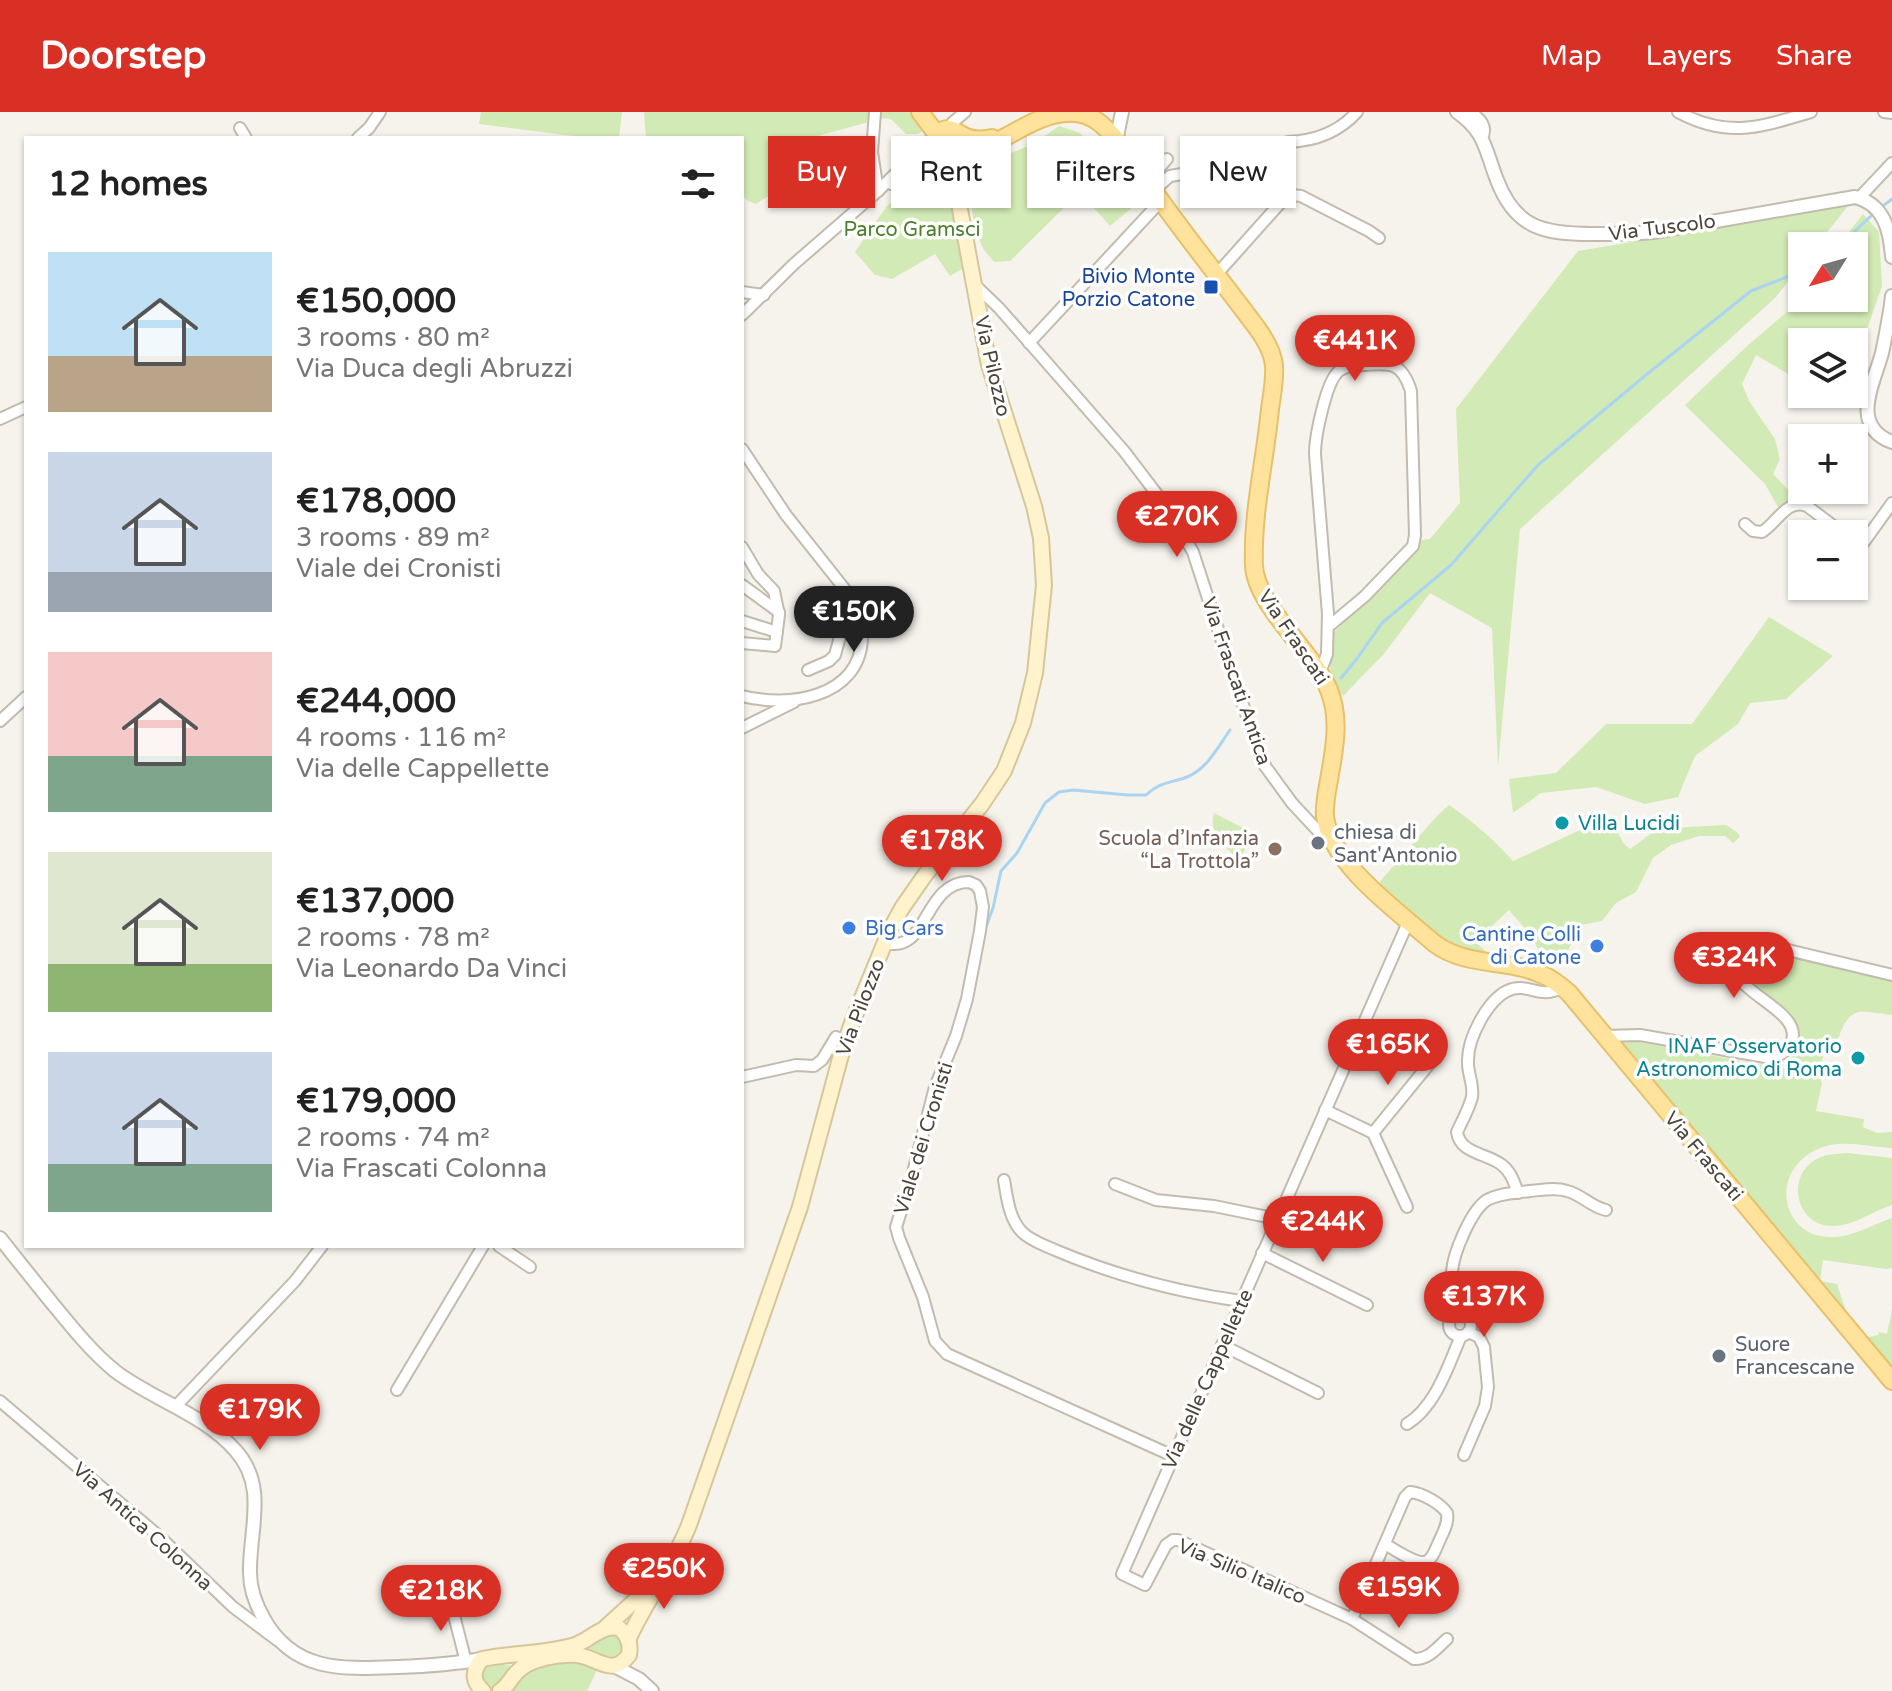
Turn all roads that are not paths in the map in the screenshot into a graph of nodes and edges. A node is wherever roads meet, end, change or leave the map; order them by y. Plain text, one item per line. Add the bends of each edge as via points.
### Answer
1 (380, 112) edge
2 (875, 112) edge
3 (920, 112) edge
4 (927, 112) edge
5 (965, 112) edge
6 (1122, 112) edge
7 (1357, 112) edge
8 (1457, 112) edge
9 (1471, 112) edge
10 (1678, 112) edge
11 (1811, 112) edge
12 (1884, 112) edge
13 (1085, 113) edge
14 (1892, 113) edge
15 (360, 136) edge
16 (943, 136) edge
17 (945, 136) edge
18 (950, 136) edge
19 (1002, 136) edge
20 (1111, 136) edge
21 (1117, 136) edge
22 (1482, 138) junction
23 (1296, 141) edge
24 (1167, 159) dead end
25 (1892, 163) edge
26 (1164, 168) edge
27 (891, 178) edge
28 (891, 184) edge
29 (878, 191) junction
30 (1859, 198) junction
31 (1164, 205) edge
32 (960, 208) edge
33 (1140, 208) edge
34 (1880, 213) junction
35 (1892, 221) edge
36 (1379, 238) dead end
37 (1892, 257) edge
38 (1216, 275) junction
39 (975, 285) junction
40 (744, 292) edge
41 (764, 295) junction
42 (1892, 296) edge
43 (744, 313) edge
44 (1029, 343) junction
45 (24, 408) edge
46 (0, 419) edge
47 (1892, 442) edge
48 (744, 452) edge
49 (1892, 503) edge
50 (1826, 520) edge
51 (1745, 524) dead end
52 (1868, 533) edge
53 (744, 550) edge
54 (744, 586) edge
55 (851, 597) junction
56 (779, 612) junction
57 (744, 622) edge
58 (1328, 627) junction
59 (777, 632) junction
60 (744, 643) edge
61 (808, 670) dead end
62 (1318, 671) junction
63 (744, 696) edge
64 (24, 699) edge
65 (754, 699) junction
66 (799, 700) junction
67 (744, 703) edge
68 (0, 721) edge
69 (744, 727) edge
70 (1333, 843) junction
71 (1409, 920) junction
72 (884, 944) junction
73 (1892, 975) edge
74 (1562, 987) junction
75 (1603, 1036) junction
76 (845, 1041) junction
77 (1430, 1063) dead end
78 (744, 1077) edge
79 (1325, 1110) junction
80 (1373, 1133) junction
81 (1004, 1180) dead end
82 (1115, 1184) dead end
83 (1518, 1193) junction
84 (1407, 1207) dead end
85 (1606, 1210) dead end
86 (1277, 1219) junction
87 (0, 1238) edge
88 (320, 1248) edge
89 (482, 1248) edge
90 (502, 1248) edge
91 (1262, 1253) junction
92 (530, 1267) dead end
93 (1241, 1301) junction
94 (1367, 1305) dead end
95 (1480, 1305) dead end
96 (1456, 1311) junction
97 (1465, 1334) junction
98 (1222, 1345) junction
99 (1892, 1381) edge
100 (397, 1390) dead end
101 (1318, 1393) dead end
102 (0, 1401) edge
103 (175, 1407) junction
104 (1407, 1424) dead end
105 (1464, 1455) dead end
106 (1173, 1456) junction
107 (1385, 1544) junction
108 (670, 1566) junction
109 (1122, 1574) joint
110 (449, 1596) dead end
111 (1352, 1619) junction
112 (606, 1627) junction
113 (1447, 1639) dead end
114 (629, 1645) junction
115 (289, 1648) junction
116 (482, 1659) junction
117 (466, 1662) junction
118 (439, 1665) junction
119 (614, 1666) junction
120 (639, 1679) junction
121 (476, 1685) edge
122 (500, 1691) edge
123 (652, 1691) edge

1 - 15 street
2 - 29 street via 872,152
3 - 16 main road
4 - 17 main road
5 - 18 street via 952,123
6 - 21 street
7 - 23 street via 1317,139
8 - 22 street, Via Tuscolo
9 - 22 street via 1483,124
10 - 11 street via 1737,129
12 - 14 street
13 - 19 main road, Via Frascati via 1044,117
13 - 20 main road, Via Frascati
22 - 30 street, Via Tuscolo via 1509,204 1529,223 1554,233 1653,232
24 - 26 street
25 - 30 street
27 - 29 street
28 - 29 street
29 - 41 street
30 - 34 street
31 - 38 main road, Via Frascati
32 - 39 main road, Via Pilozzo
33 - 44 street
34 - 35 street
34 - 37 street
36 - 38 street via 1292,195
38 - 62 main road, Via Frascati via 1262,336 1274,366 1255,525 1255,575
39 - 44 street, Via Frascati Antica
39 - 72 main road, Via Pilozzo via 993,380 1041,538 1044,585 1037,662 1023,723 1004,771 906,901
40 - 41 street
41 - 43 street
42 - 47 street via 1867,405 1873,428
44 - 70 street, Via Frascati Antica via 1173,516 1194,556 1262,761 1292,803
45 - 46 street
48 - 55 street
49 - 52 street
50 - 51 street via 1800,503 1762,532
53 - 56 street via 774,591
54 - 56 street
55 - 61 street via 835,655
55 - 66 street via 862,627 857,665 836,685
56 - 59 street
57 - 59 street
58 - 58 street via 1315,440 1339,371 1388,363 1404,373 1411,391 1413,546
58 - 62 street via 1327,654
59 - 60 street via 775,646
62 - 70 main road, Via Frascati via 1336,717 1325,811
63 - 65 street
64 - 68 street
65 - 66 street
65 - 67 street
66 - 69 street
70 - 71 main road, Via Frascati
71 - 74 main road, Via Frascati via 1457,956 1532,970
71 - 79 street, Via delle Cappellette
72 - 76 main road, Via Pilozzo
72 - 106 street, Viale dei Cronisti via 908,940 954,884 969,882 979,889 983,907 967,999 935,1087 897,1223 935,1341 947,1354
73 - 75 street via 1775,947 1747,953 1737,966 1740,979 1792,1029 1791,1043 1776,1057 1640,1035
74 - 75 main road, Via Frascati
74 - 83 street via 1549,993 1523,988 1504,993 1485,1012 1469,1051 1472,1095 1458,1138 1505,1167
75 - 99 main road, Via Frascati
76 - 78 street via 836,1037 814,1066
76 - 108 main road, Via Pilozzo via 800,1207
77 - 80 street
79 - 80 street
79 - 86 street, Via delle Cappellette
80 - 84 street
81 - 93 street via 1015,1223 1036,1241 1114,1272
82 - 86 street via 1156,1200
83 - 85 street via 1565,1190
83 - 96 street via 1489,1199 1473,1216 1453,1264
86 - 91 street, Via delle Cappellette
87 - 103 street via 96,1354 129,1381
88 - 103 street
89 - 100 street
90 - 92 street
91 - 93 street, Via delle Cappellette
91 - 94 street
93 - 98 street, Via delle Cappellette
95 - 96 street
96 - 97 street via 1469,1318
96 - 97 street via 1450,1330
97 - 104 street via 1427,1407
97 - 105 street via 1479,1337 1484,1347 1488,1387
98 - 101 street
98 - 106 street, Via delle Cappellette
102 - 115 street, Via Antica Colonna via 160,1537 224,1599
103 - 115 street via 223,1439 248,1467 256,1495 252,1587 268,1625
106 - 109 street, Via delle Cappellette
107 - 107 street via 1416,1561 1428,1561 1447,1522 1446,1510 1410,1492
107 - 111 street
108 - 112 main road, Via Pilozzo
108 - 114 main road, Via Pilozzo
109 - 111 street, Via Silio Italico via 1145,1585 1166,1545 1178,1540
110 - 117 street
111 - 113 street via 1414,1659 1424,1658
112 - 114 main road via 619,1628
112 - 116 main road, Via Pilozzo via 569,1647
114 - 119 main road, Via Pilozzo via 625,1660
114 - 120 street
115 - 118 street via 335,1668
116 - 117 street
116 - 121 main road
117 - 118 street
118 - 121 street via 459,1671
119 - 120 street
119 - 122 main road via 577,1655 541,1660 520,1669
120 - 123 street

